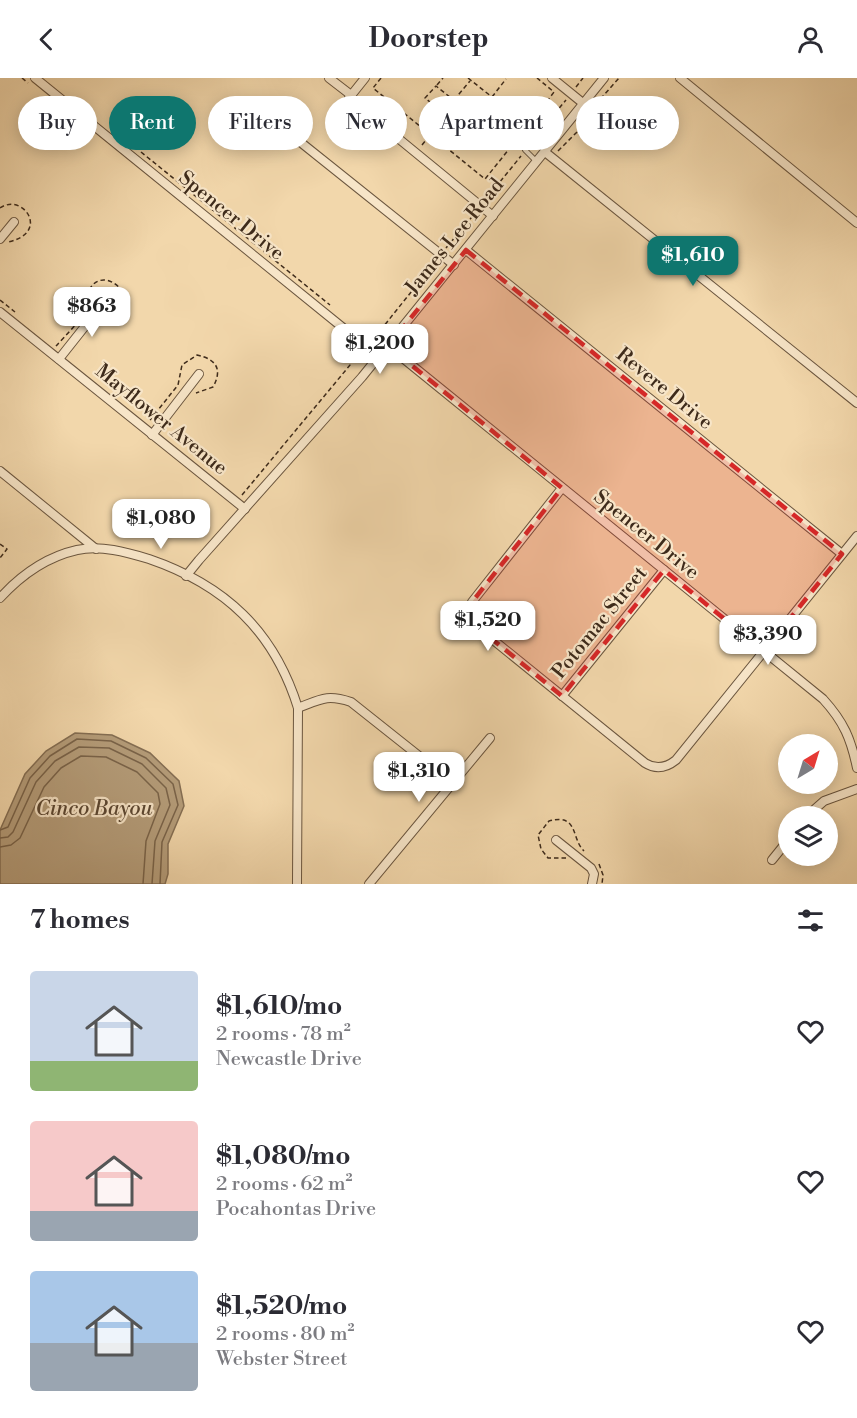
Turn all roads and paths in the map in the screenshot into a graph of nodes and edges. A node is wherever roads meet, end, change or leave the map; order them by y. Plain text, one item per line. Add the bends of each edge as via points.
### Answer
1 (35, 78) edge
2 (329, 78) edge
3 (365, 78) edge
4 (381, 78) edge
5 (442, 78) edge
6 (537, 78) edge
7 (552, 78) edge
8 (583, 78) edge
9 (604, 78) edge
10 (680, 78) edge
11 (469, 79) edge
12 (507, 79) edge
13 (436, 86) junction
14 (571, 93) junction
15 (351, 95) junction
16 (427, 96) edge
17 (449, 96) edge
18 (457, 96) edge
19 (490, 96) edge
20 (494, 96) edge
21 (551, 96) edge
22 (590, 96) edge
23 (576, 97) edge
24 (564, 102) edge
25 (576, 114) edge
26 (419, 127) edge
27 (564, 129) edge
28 (419, 149) edge
29 (310, 150) edge
30 (449, 150) edge
31 (509, 150) edge
32 (525, 150) joint
33 (547, 150) edge
34 (549, 150) edge
35 (416, 153) junction
36 (537, 162) junction
37 (481, 206) junction
38 (494, 216) junction
39 (14, 222) dead end
40 (857, 223) edge
41 (0, 238) edge
42 (466, 250) junction
43 (441, 255) junction
44 (454, 265) junction
45 (105, 301) dead end
46 (0, 312) edge
47 (365, 346) junction
48 (388, 346) junction
49 (379, 357) junction
50 (59, 359) junction
51 (199, 374) dead end
52 (857, 403) edge
53 (152, 435) junction
54 (0, 471) edge
55 (562, 488) junction
56 (236, 502) junction
57 (245, 509) junction
58 (857, 536) edge
59 (0, 544) edge
60 (96, 549) junction
61 (842, 554) junction
62 (0, 558) edge
63 (664, 570) junction
64 (186, 576) junction
65 (0, 598) edge
66 (764, 651) junction
67 (562, 696) junction
68 (298, 708) junction
69 (490, 738) dead end
70 (857, 768) edge
71 (453, 783) junction
72 (857, 789) edge
73 (818, 806) edge
74 (556, 840) dead end
75 (778, 853) edge
76 (772, 860) dead end
77 (297, 884) edge
78 (369, 884) edge
79 (592, 884) edge

1 - 47 street, Spencer Drive
2 - 15 street
3 - 15 street
4 - 26 path via 373,88
5 - 13 path
6 - 21 path via 554,92
7 - 14 street
8 - 14 path
9 - 22 street, James Lee Road
10 - 40 street
11 - 18 path
11 - 19 path
12 - 20 path
13 - 16 path
13 - 17 path
14 - 23 street
14 - 24 path
15 - 35 street via 349,98
25 - 27 street, James Lee Road
28 - 35 path
29 - 43 street
30 - 31 path via 485,179
32 - 36 lane
32 - 37 path
33 - 36 street, James Lee Road
34 - 52 street
35 - 37 street
36 - 38 street, James Lee Road
37 - 38 street
37 - 43 path
38 - 42 street, James Lee Road
39 - 41 street
42 - 44 street, James Lee Road
42 - 61 street, Revere Drive
43 - 44 street
43 - 47 path
44 - 48 street, James Lee Road
45 - 50 street
46 - 50 street, Mayflower Avenue
47 - 49 street, Spencer Drive
47 - 56 path
48 - 49 street, James Lee Road
48 - 55 street, Spencer Drive
49 - 57 street, James Lee Road
50 - 53 street, Mayflower Avenue
51 - 53 street
53 - 56 street, Mayflower Avenue
54 - 60 street
55 - 63 street, Spencer Drive
55 - 67 street via 472,602 470,611 476,626
56 - 57 street, Mayflower Avenue
57 - 64 street, James Lee Road
58 - 61 street
59 - 62 path via 7,549
60 - 64 street via 128,552
60 - 65 street via 78,550 50,560 28,572
61 - 66 street
63 - 66 street, Spencer Drive
63 - 67 street, Potomac Street
64 - 68 street via 215,591 252,623 279,659
66 - 67 street via 676,760 661,767 645,763
66 - 70 street, Spencer Drive via 834,711 851,741
68 - 71 street via 324,698 351,702
68 - 77 street
69 - 71 street
71 - 78 street
72 - 73 street
74 - 79 street via 591,868
75 - 76 street

